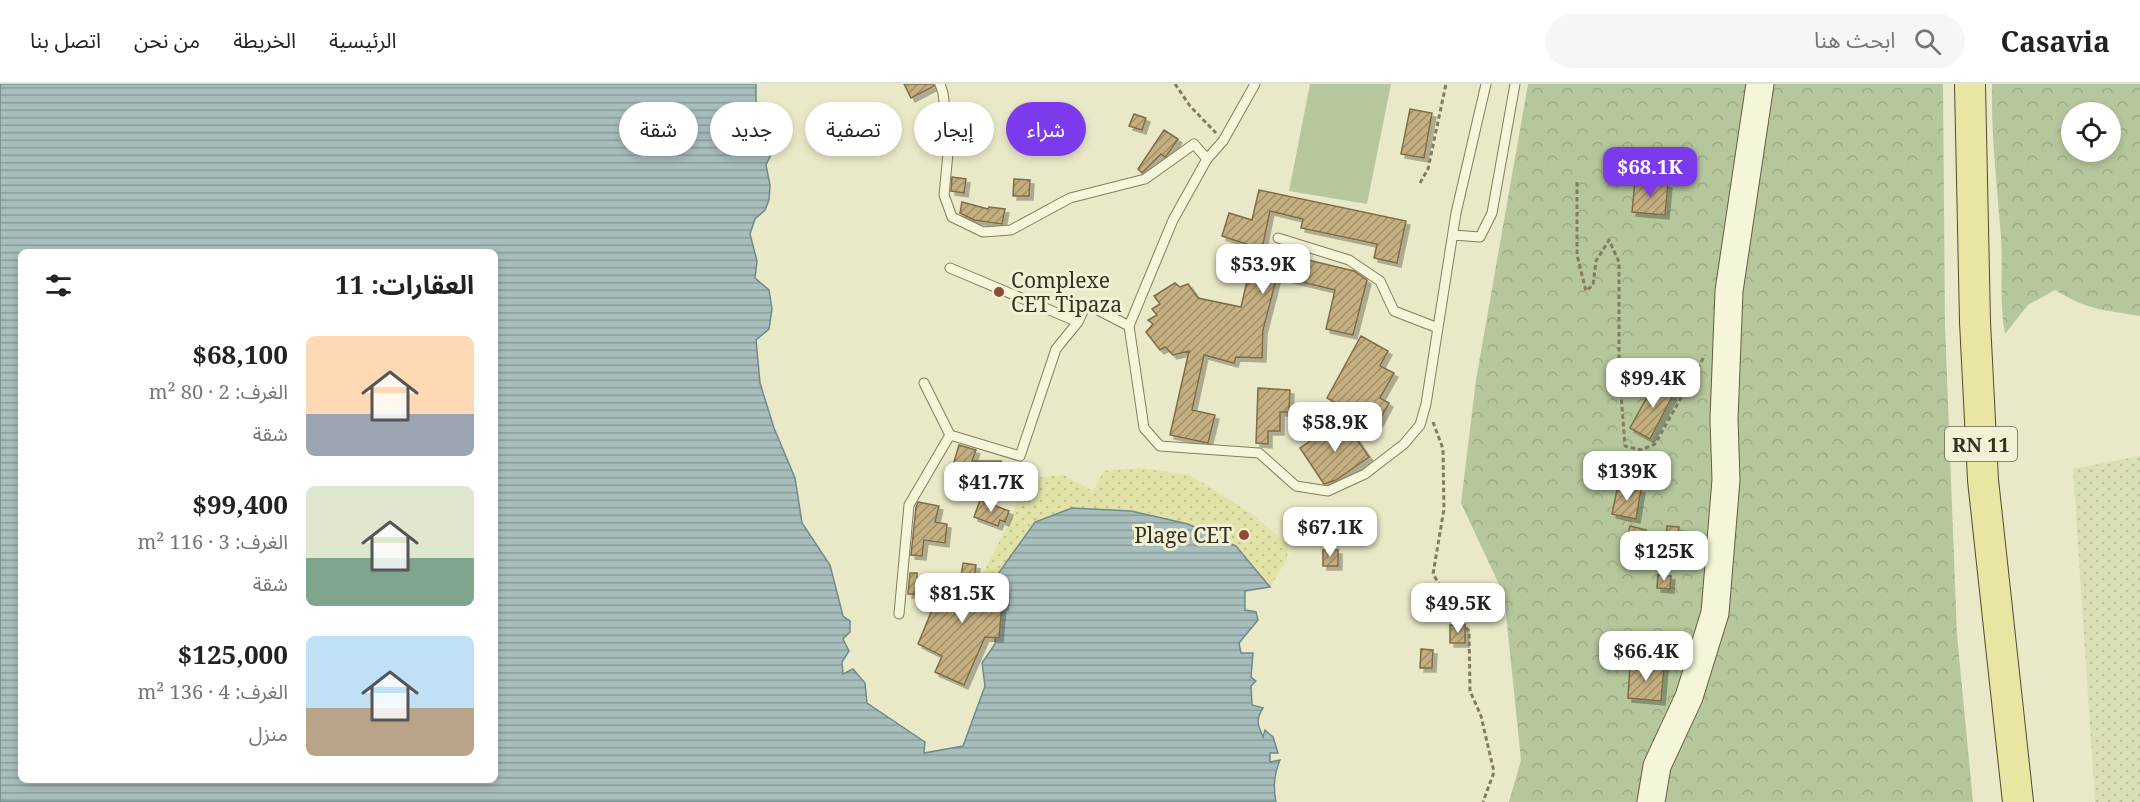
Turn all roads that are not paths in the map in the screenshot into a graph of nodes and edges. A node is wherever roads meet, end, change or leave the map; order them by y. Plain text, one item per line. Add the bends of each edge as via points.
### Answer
1 (940, 84) edge
2 (1255, 84) edge
3 (1486, 84) edge
4 (1515, 84) edge
5 (1760, 84) edge
6 (1970, 84) edge
7 (1207, 159) junction
8 (1453, 235) junction
9 (1278, 238) dead end
10 (950, 268) dead end
11 (1078, 322) junction
12 (1129, 326) junction
13 (1438, 328) junction
14 (924, 383) dead end
15 (950, 435) junction
16 (899, 614) dead end
17 (1651, 802) edge
18 (2018, 802) edge

1 - 7 lane via 949,143 944,195 952,218 983,232 1011,230 1070,198 1145,179 1194,144
2 - 7 lane via 1223,141
3 - 8 lane
4 - 8 lane via 1492,213 1480,237
5 - 17 street via 1729,291 1726,480 1715,613 1689,697 1657,766
6 - 18 main road, RN 11 via 1983,480
7 - 12 lane via 1173,220
8 - 13 lane
9 - 13 lane via 1349,260 1380,280 1395,311
10 - 11 lane
11 - 12 lane via 1085,307
11 - 15 lane via 1056,349 1020,456
12 - 13 lane via 1144,428 1160,446 1258,453 1296,486 1328,491 1365,474 1404,444 1420,425
14 - 15 lane
15 - 16 lane via 909,504

